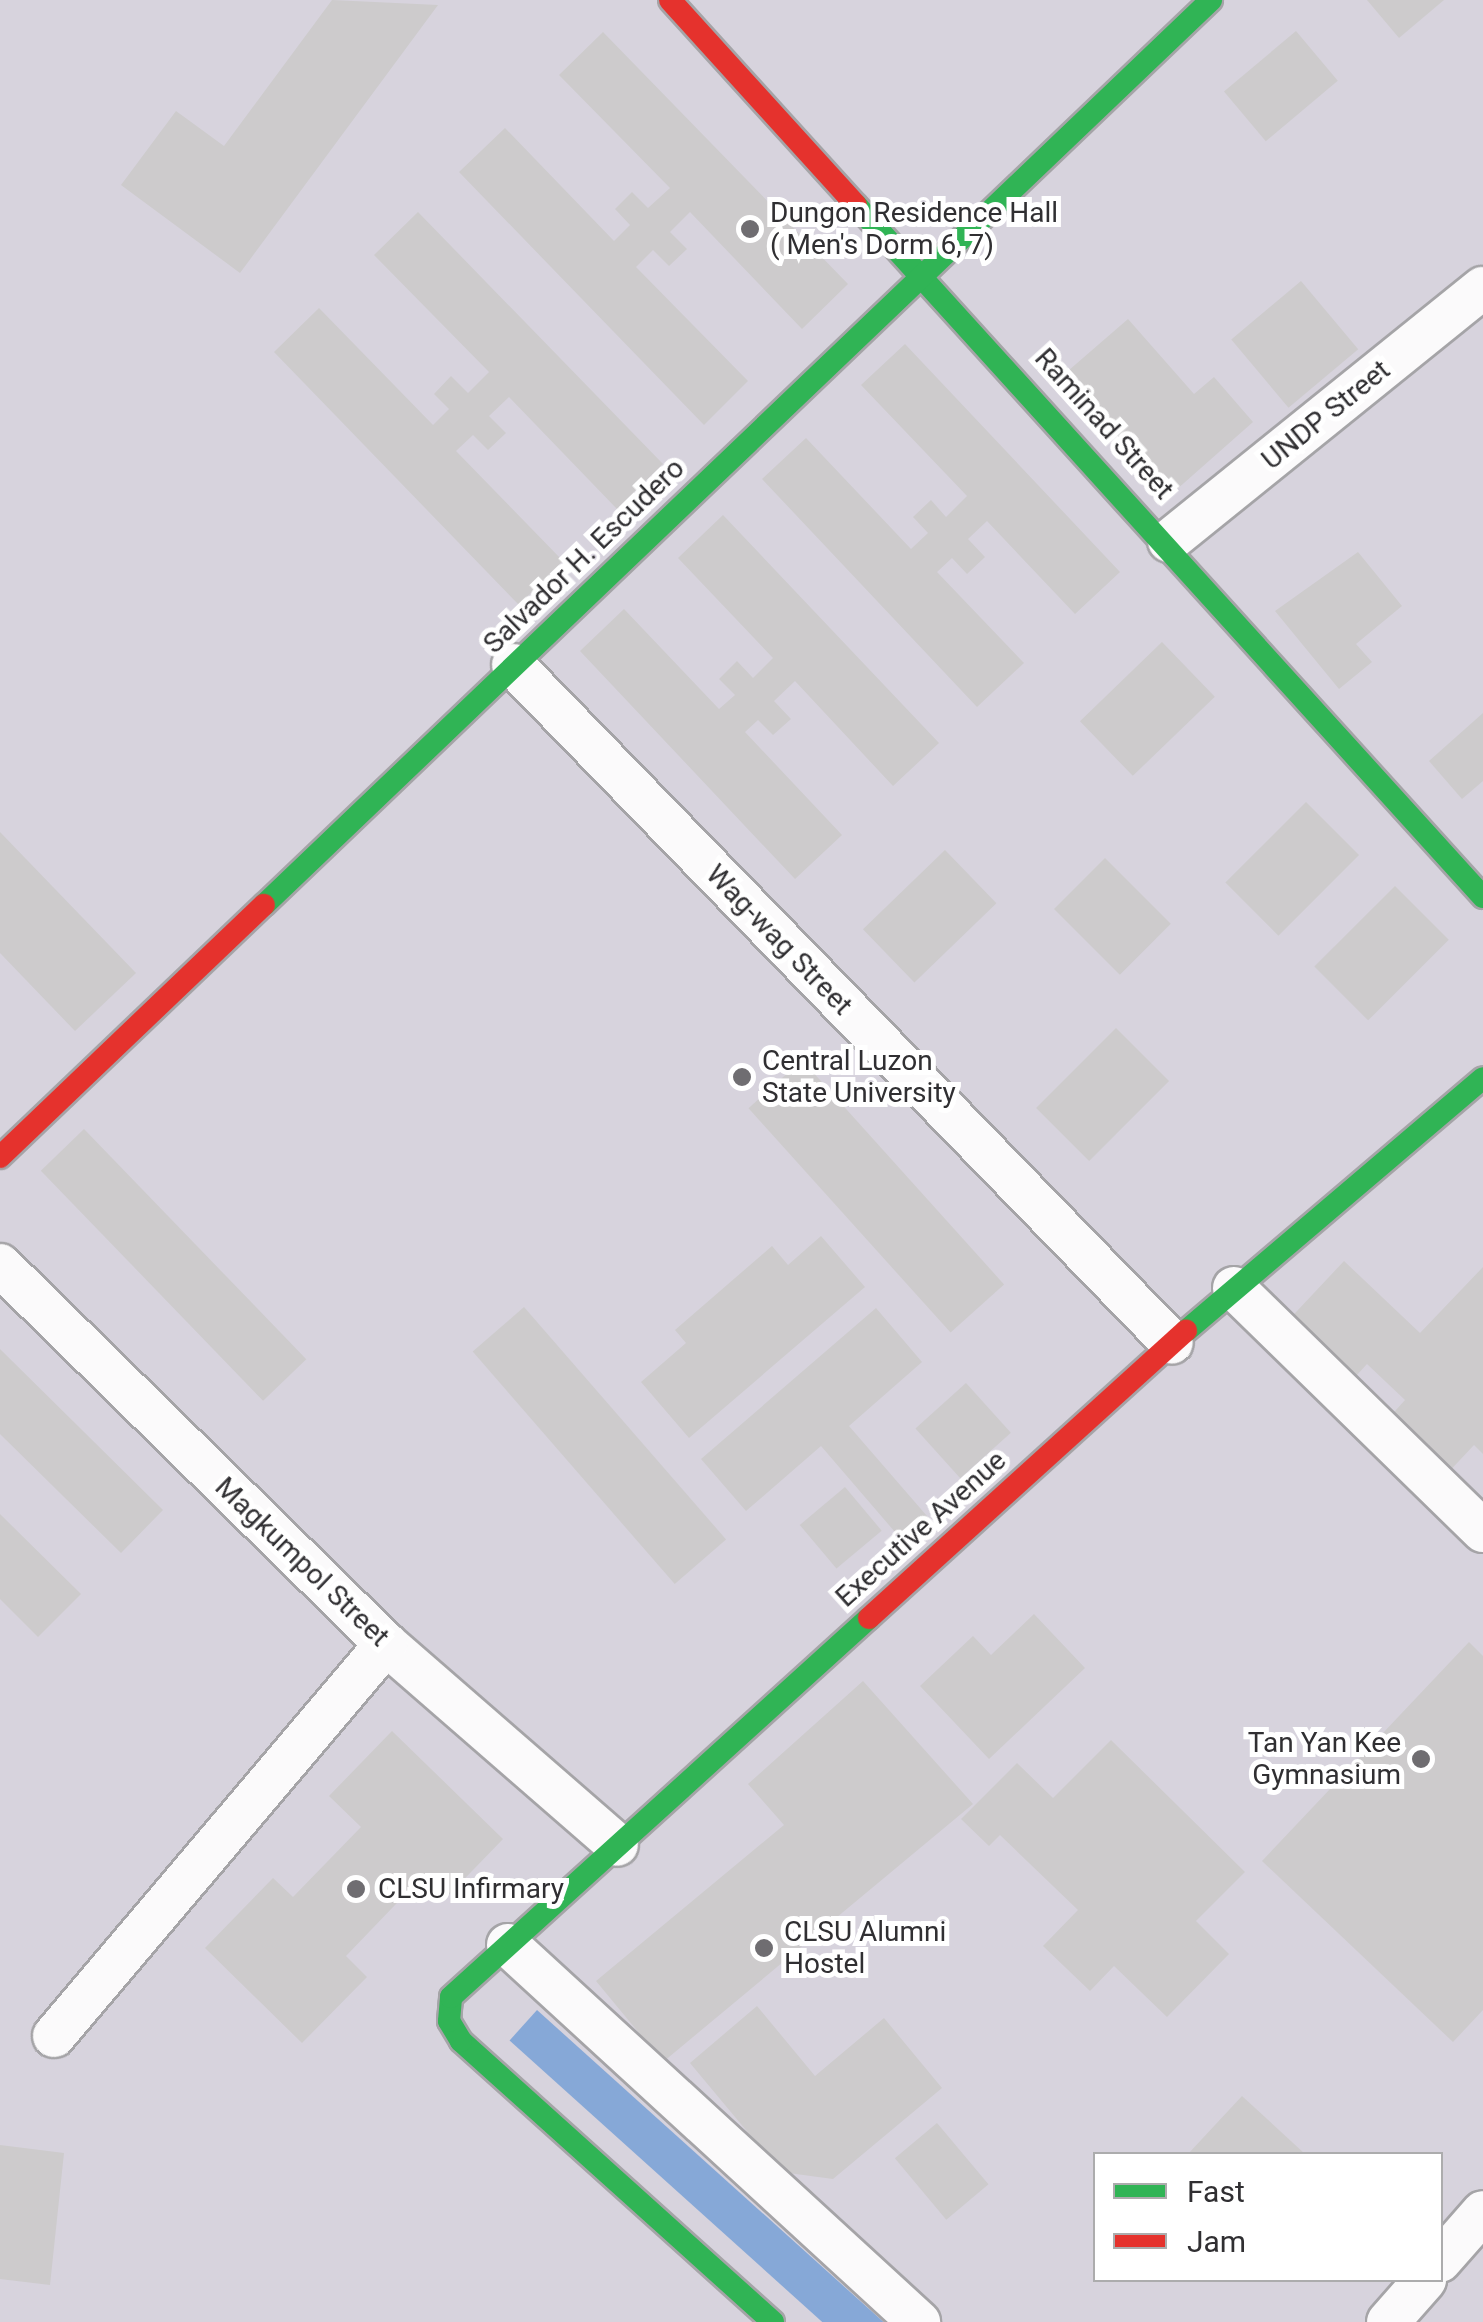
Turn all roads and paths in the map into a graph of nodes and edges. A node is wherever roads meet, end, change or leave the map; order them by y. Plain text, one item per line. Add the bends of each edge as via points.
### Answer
1 (670, 0) edge
2 (1212, 0) edge
3 (926, 272) junction
4 (1483, 288) edge
5 (1169, 541) junction
6 (513, 665) junction
7 (1483, 897) edge
8 (1483, 1078) edge
9 (0, 1156) edge
10 (0, 1265) edge
11 (1234, 1288) junction
12 (1172, 1343) junction
13 (1483, 1531) edge
14 (386, 1644) junction
15 (617, 1845) junction
16 (508, 1945) junction
17 (54, 2036) dead end
18 (1483, 2212) edge
19 (1443, 2258) edge
20 (1423, 2282) edge
21 (773, 2322) edge
22 (919, 2322) edge
23 (1388, 2322) edge

1 - 3 street, Raminad Street
2 - 3 street, Salvador H. Escudero
3 - 5 street, Raminad Street
3 - 6 street, Salvador H. Escudero
4 - 5 street, UNDP Street
5 - 7 street, Raminad Street
6 - 9 street, Salvador H. Escudero
6 - 12 street, Wag-wag Street
8 - 11 street, Executive Avenue
10 - 14 street, Magkumpol Street
11 - 12 street, Executive Avenue
11 - 13 street
12 - 15 street, Executive Avenue
14 - 15 street, Magkumpol Street
14 - 17 street
15 - 16 street, Executive Avenue
16 - 21 street, Executive Avenue via 452,1997 449,2021 467,2046
16 - 22 street
18 - 19 street
20 - 23 street

